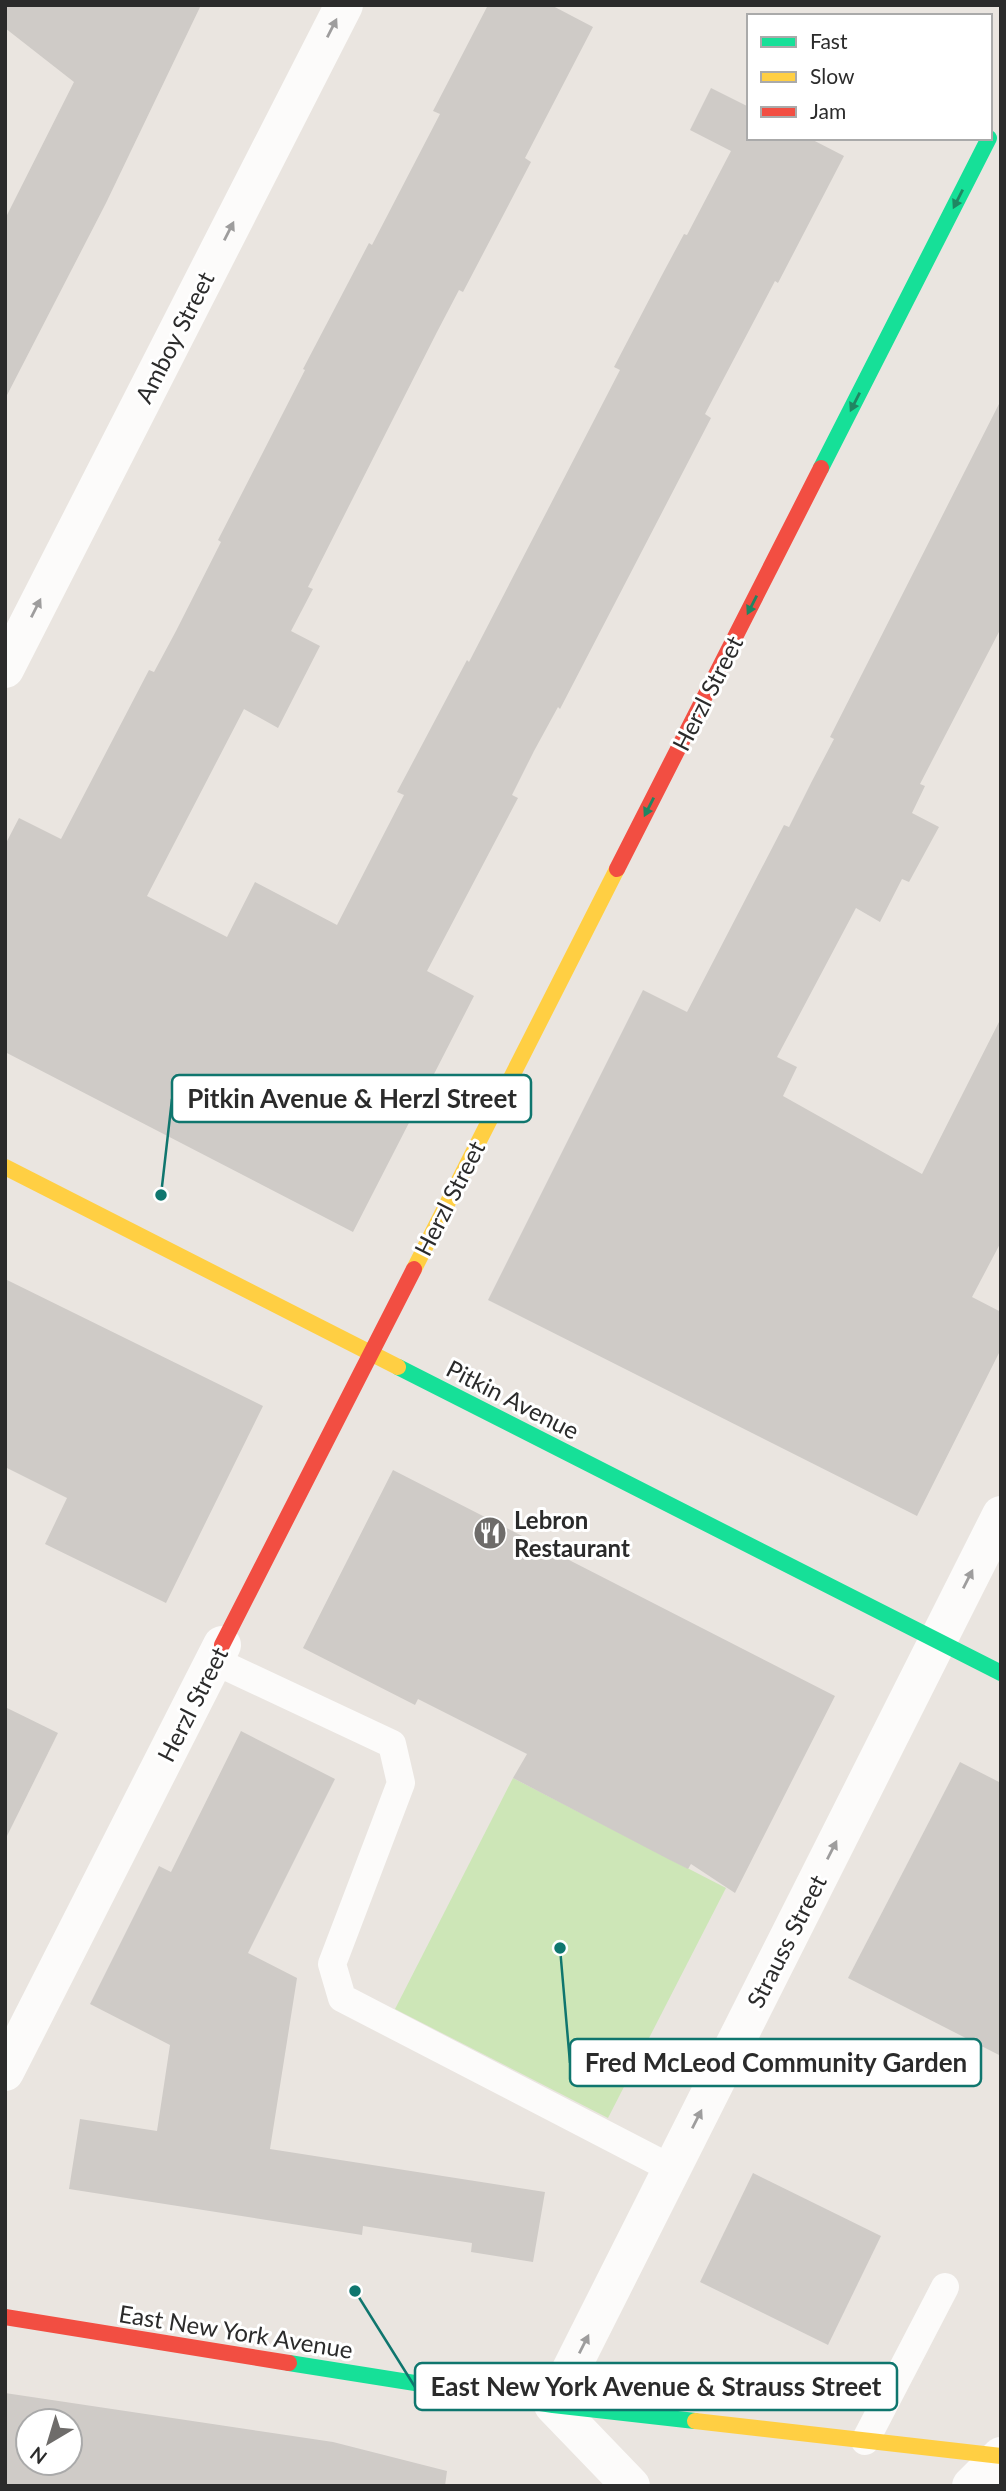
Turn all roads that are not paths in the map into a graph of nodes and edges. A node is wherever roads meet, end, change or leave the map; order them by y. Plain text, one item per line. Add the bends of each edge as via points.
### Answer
1 (344, 5) edge
2 (1001, 116) edge
3 (992, 133) edge
4 (988, 140) edge
5 (5, 669) edge
6 (5, 1167) edge
7 (371, 1353) junction
8 (1001, 1515) edge
9 (937, 1640) junction
10 (218, 1653) junction
11 (1001, 1673) edge
12 (5, 2072) edge
13 (672, 2169) junction
14 (945, 2287) dead end
15 (5, 2317) edge
16 (553, 2405) junction
17 (865, 2441) junction
18 (1001, 2456) edge
19 (631, 2486) edge
20 (971, 2486) edge

5 -> 1 street, Amboy Street
2 - 3 street, Herzl Street
4 -> 7 street, Herzl Street
6 - 7 street, Pitkin Avenue
7 - 9 street, Pitkin Avenue
7 - 10 street, Herzl Street
9 -> 8 street, Strauss Street
9 - 11 street, Pitkin Avenue
13 -> 9 street, Strauss Street
10 - 12 street, Herzl Street
10 - 13 lane via 391,1744 401,1783 332,1964 342,1998
16 -> 13 street, Strauss Street
14 - 17 lane
15 - 16 street, East New York Avenue
16 - 17 street, East New York Avenue
16 - 19 street
17 - 18 street, East New York Avenue
18 - 20 street

